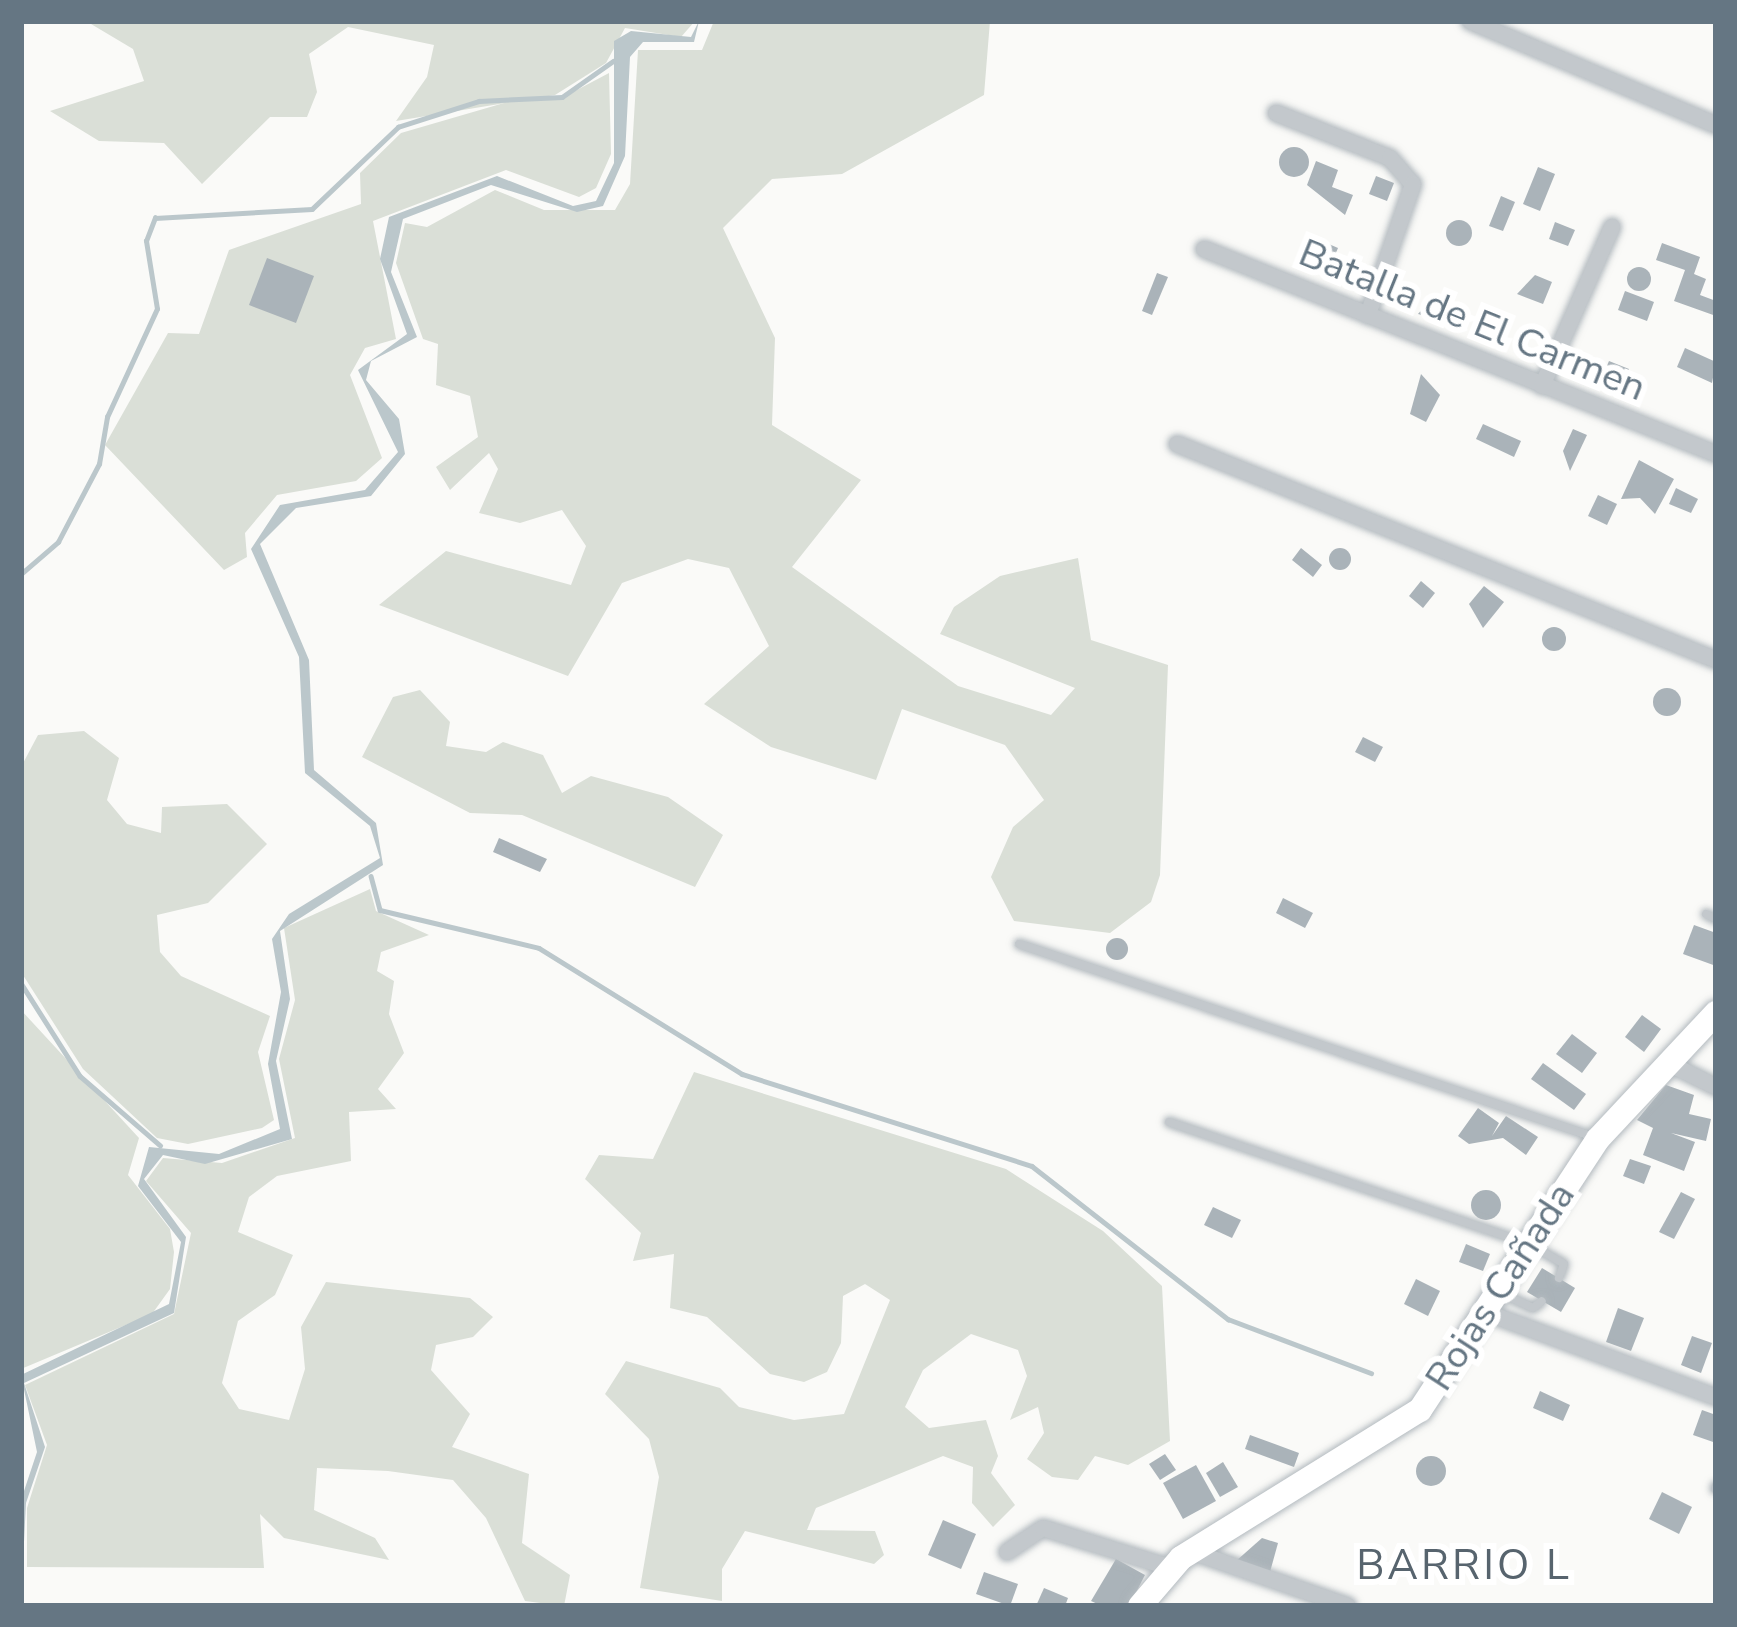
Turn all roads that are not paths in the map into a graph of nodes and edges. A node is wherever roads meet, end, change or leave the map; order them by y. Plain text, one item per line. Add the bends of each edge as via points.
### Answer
1 (1469, 21) edge
2 (1276, 113) dead end
3 (1716, 125) edge
4 (1612, 227) dead end
5 (1204, 249) dead end
6 (1368, 315) junction
7 (1542, 386) junction
8 (1177, 444) dead end
9 (1714, 447) edge
10 (1716, 660) edge
11 (1019, 944) dead end
12 (1716, 1013) edge
13 (1668, 1064) junction
14 (1716, 1087) edge
15 (1169, 1122) dead end
16 (1598, 1139) junction
17 (1529, 1244) junction
18 (1559, 1278) dead end
19 (1496, 1304) junction
20 (1526, 1328) junction
21 (1716, 1397) edge
22 (1007, 1552) dead end
23 (1193, 1552) junction
24 (1169, 1567) junction
25 (1140, 1606) edge
26 (1348, 1606) edge

1 - 3 street
2 - 6 street via 1390,158 1413,184
4 - 7 street
5 - 6 street, Batalla de El Carmen
6 - 7 street, Batalla de El Carmen
7 - 9 street, Batalla de El Carmen
8 - 10 street
11 - 16 lane
12 - 13 main road, Rojas Cañada
13 - 14 street
13 - 16 main road, Rojas Cañada
15 - 17 lane
16 - 17 main road, Rojas Cañada
17 - 18 lane via 1564,1264
17 - 19 main road, Rojas Cañada
19 - 20 street
19 - 20 lane via 1540,1305
19 - 23 main road, Rojas Cañada via 1447,1382 1384,1440
20 - 21 street
22 - 24 street via 1043,1528
23 - 24 main road, Rojas Cañada
23 - 26 street
24 - 25 main road, Rojas Cañada

